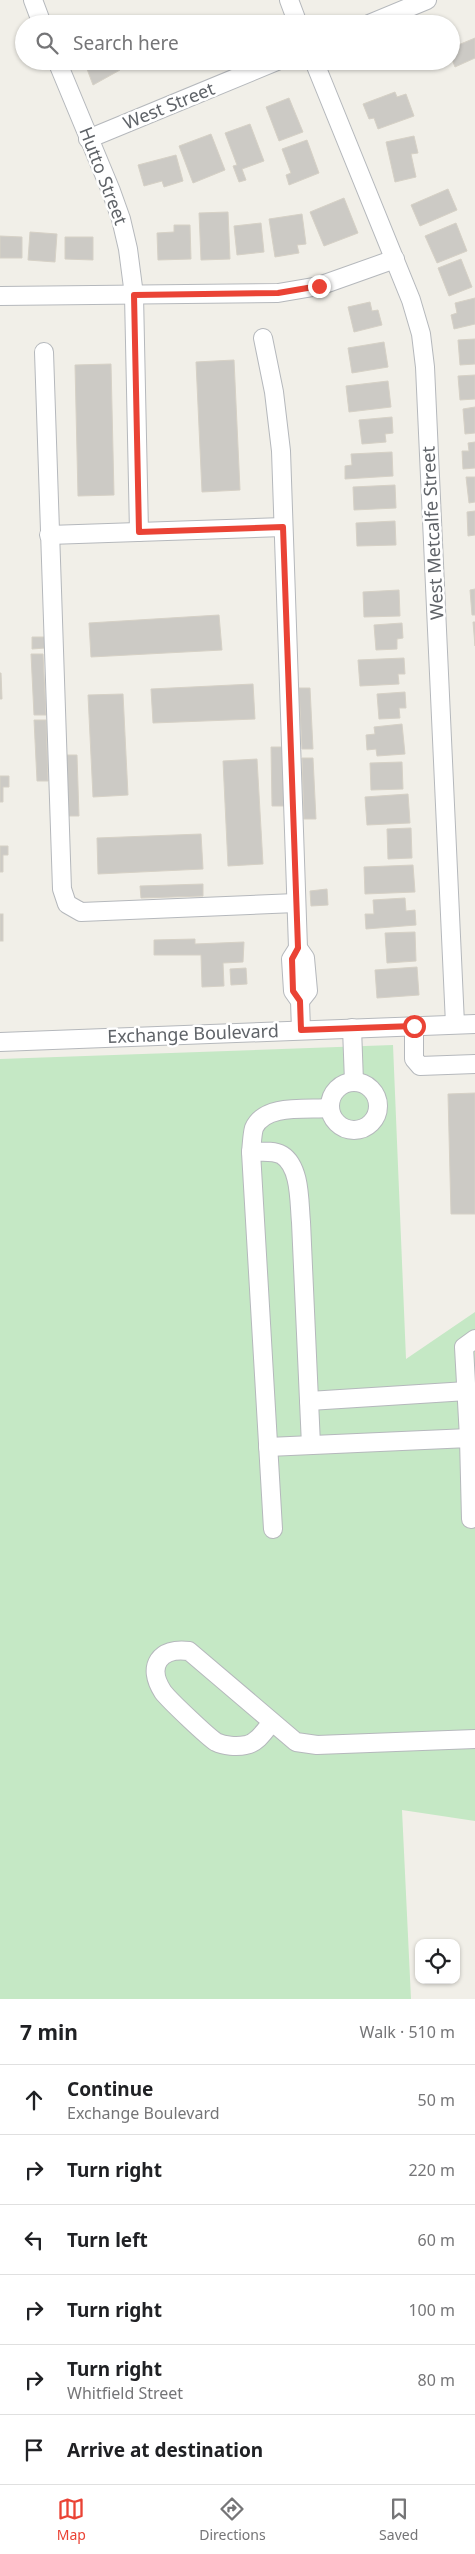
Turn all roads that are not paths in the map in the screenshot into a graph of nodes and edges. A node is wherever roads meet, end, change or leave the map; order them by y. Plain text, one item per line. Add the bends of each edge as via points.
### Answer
1 (32, 0) edge
2 (289, 0) edge
3 (427, 0) edge
4 (38, 15) edge
5 (295, 15) edge
6 (391, 15) edge
7 (61, 70) edge
8 (255, 70) edge
9 (318, 70) edge
10 (88, 139) junction
11 (395, 258) junction
12 (134, 295) junction
13 (0, 296) edge
14 (263, 338) dead end
15 (44, 352) dead end
16 (283, 527) junction
17 (139, 532) junction
18 (49, 535) junction
19 (296, 903) junction
20 (456, 1024) junction
21 (475, 1024) edge
22 (414, 1026) junction
23 (352, 1028) junction
24 (301, 1030) junction
25 (0, 1042) edge
26 (475, 1064) edge
27 (354, 1082) junction
28 (330, 1108) junction
29 (250, 1152) junction
30 (475, 1340) edge
31 (467, 1391) junction
32 (309, 1401) junction
33 (469, 1438) junction
34 (311, 1445) junction
35 (268, 1447) junction
36 (472, 1519) dead end
37 (273, 1529) dead end
38 (271, 1723) junction
39 (475, 1739) edge

1 - 4 street
2 - 5 street
3 - 6 street
7 - 10 street, Hutto Street
8 - 10 street, West Street
9 - 11 street, West Metcalfe Street
10 - 12 street, Hutto Street via 121,219
11 - 12 street via 319,286 278,293
11 - 20 street, West Metcalfe Street via 416,317 425,367
12 - 13 street
12 - 17 street, Hutto Street
14 - 16 street via 281,450
15 - 18 street
16 - 17 street
16 - 19 street
17 - 18 street
18 - 19 street via 62,889 67,904 82,912
19 - 24 street via 298,948 292,959 292,983 300,1001
20 - 21 street, Exchange Boulevard
20 - 22 street, Exchange Boulevard
22 - 23 street, Exchange Boulevard
22 - 26 street via 414,1059 420,1066
23 - 24 street, Exchange Boulevard
23 - 27 street
24 - 25 street, Exchange Boulevard
27 - 28 street via 339,1087
27 - 28 street via 369,1087 378,1100 372,1123 358,1130 343,1128 332,1116
28 - 29 street via 275,1111 263,1116 254,1128
29 - 32 street via 282,1155 292,1166 297,1187
29 - 35 street
30 - 31 street via 464,1347
31 - 32 street
31 - 33 street
32 - 34 street
33 - 34 street
33 - 36 street
34 - 35 street
35 - 37 street
38 - 38 street via 189,1652 176,1649 164,1652 156,1663 157,1678 164,1692 216,1742 231,1746 247,1745 260,1738
38 - 39 street via 296,1742 317,1745

